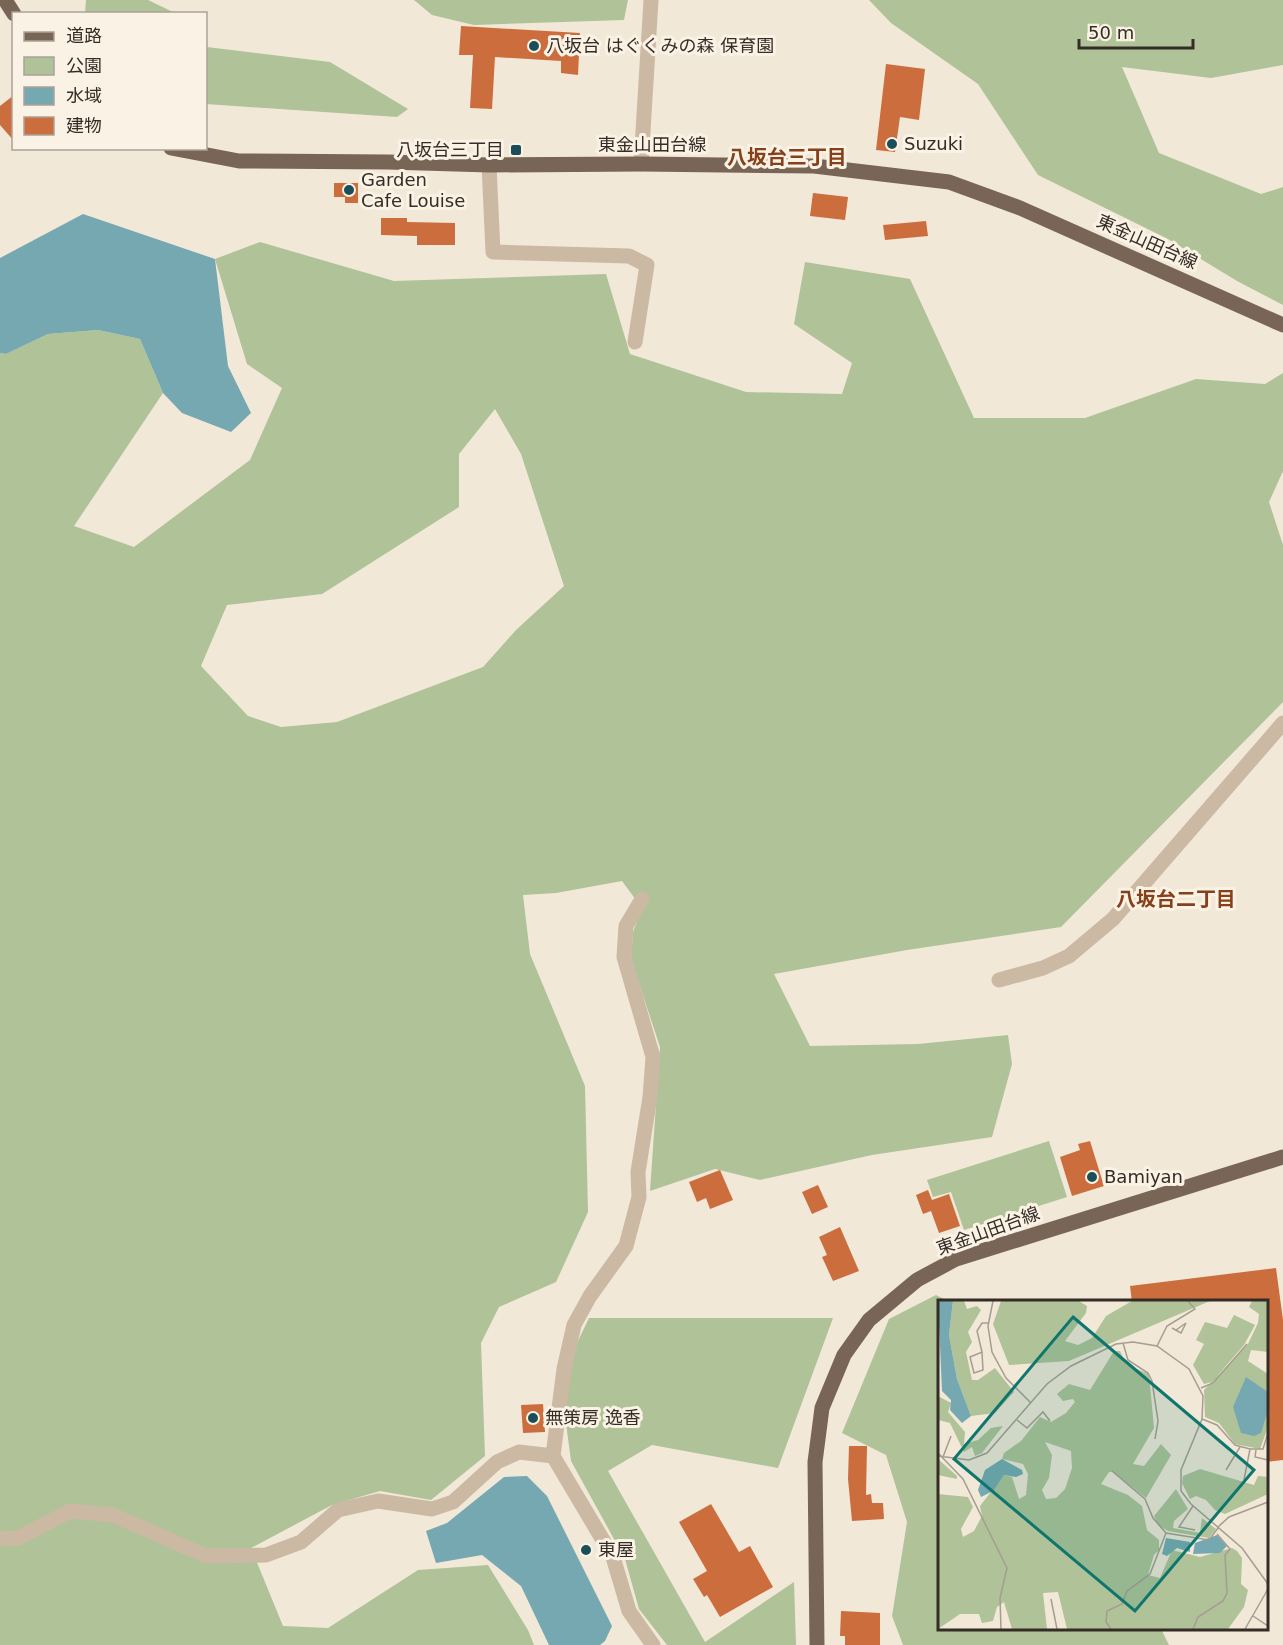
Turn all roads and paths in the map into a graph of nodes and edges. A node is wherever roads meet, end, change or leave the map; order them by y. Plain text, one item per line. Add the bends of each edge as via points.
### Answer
1 (651, 0) edge
2 (181, 150) edge
3 (641, 164) junction
4 (489, 165) junction
5 (1283, 325) edge
6 (635, 342) dead end
7 (1283, 723) edge
8 (642, 899) dead end
9 (999, 980) dead end
10 (1283, 1156) edge
11 (553, 1456) junction
12 (0, 1539) edge
13 (653, 1645) edge
14 (817, 1645) edge

1 - 3 street
2 - 4 main road, 東金山田台線 via 239,161
3 - 4 main road, 東金山田台線
3 - 5 main road, 東金山田台線 via 814,166 949,182 1020,208
4 - 6 street via 493,252 629,256 647,265
7 - 9 street via 1113,919 1069,956
8 - 11 street via 626,926 624,957 653,1057 638,1173 639,1197 626,1246 574,1325
10 - 14 main road, 東金山田台線 via 956,1259 917,1280 869,1320 844,1355 822,1408 815,1462
11 - 12 street via 519,1452 497,1462 453,1502 432,1509 378,1501 338,1510 302,1542 266,1555 206,1556 113,1515 70,1511 18,1538
11 - 13 street via 613,1557 629,1611

